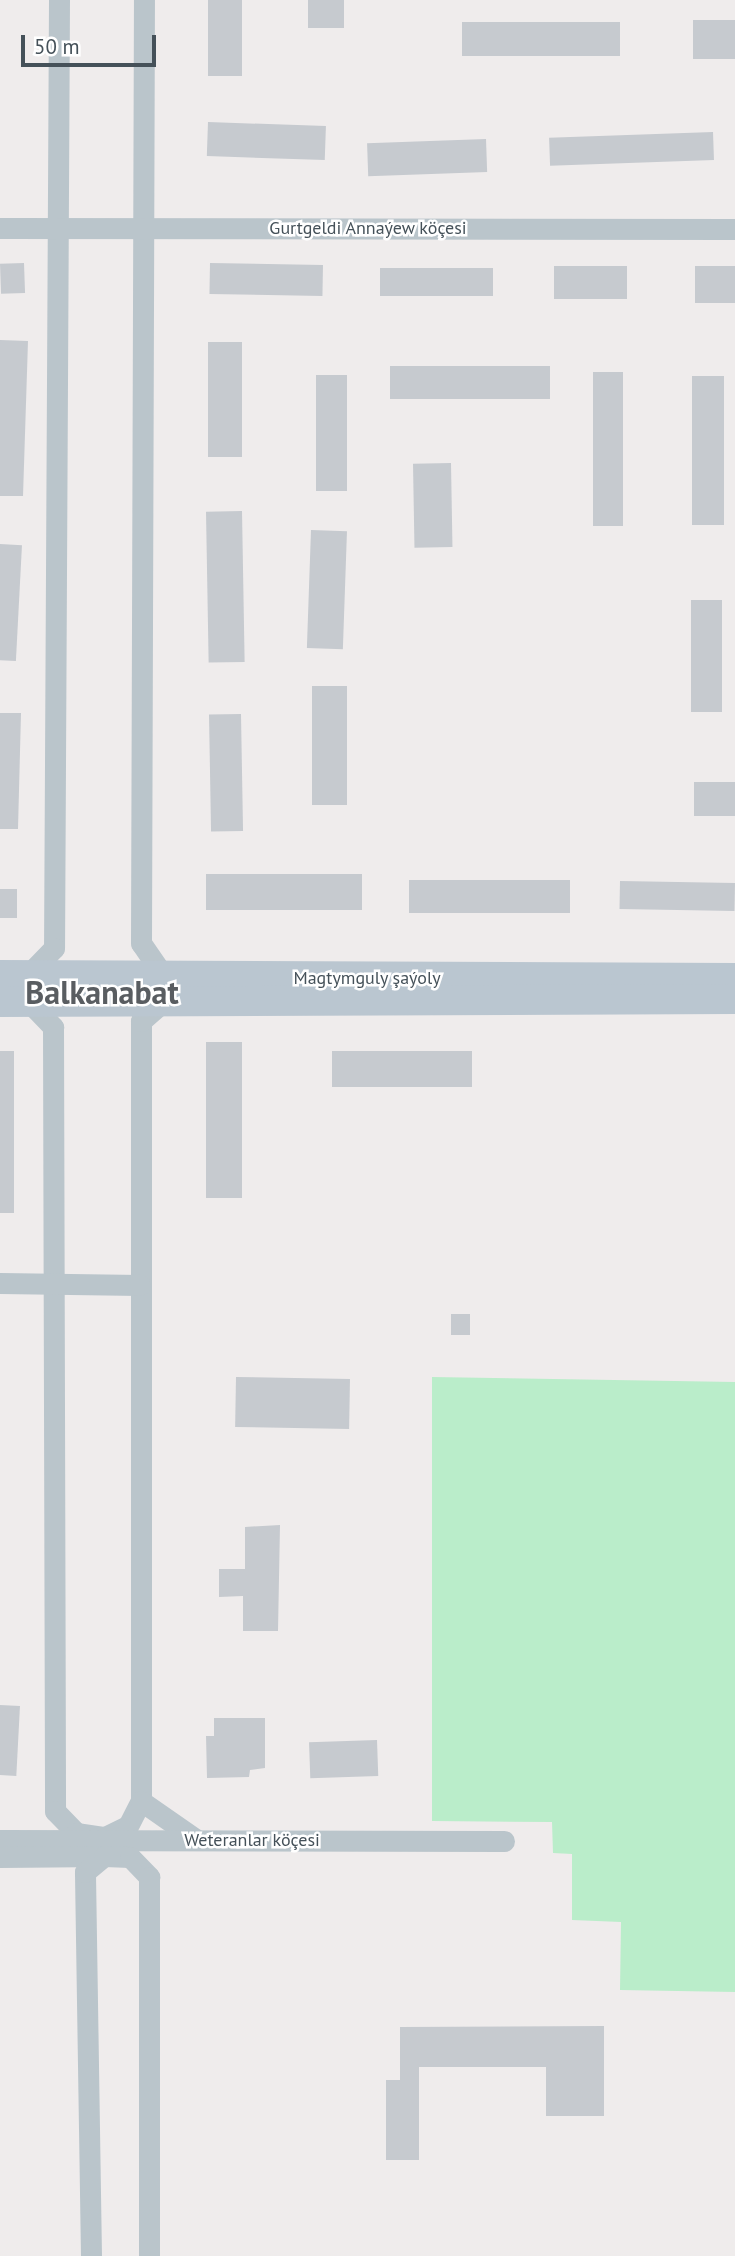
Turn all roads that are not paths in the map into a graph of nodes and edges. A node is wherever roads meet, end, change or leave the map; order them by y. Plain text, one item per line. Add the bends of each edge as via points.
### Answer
1 (59, 0) edge
2 (144, 0) edge
3 (0, 228) edge
4 (55, 229) junction
5 (735, 229) edge
6 (143, 230) junction
7 (735, 978) edge
8 (14, 989) edge
9 (164, 989) junction
10 (735, 999) edge
11 (0, 1283) edge
12 (56, 1283) junction
13 (140, 1285) junction
14 (141, 1801) junction
15 (55, 1811) junction
16 (9, 1840) edge
17 (197, 1840) junction
18 (504, 1841) dead end
19 (105, 1847) junction
20 (0, 1857) edge
21 (90, 2256) edge
22 (149, 2256) edge

1 - 4 street
2 - 6 street
3 - 4 street, Gurtgeldi Annaýew köçesi
4 - 6 street, Gurtgeldi Annaýew köçesi
4 - 8 street via 54,948
5 - 6 street, Gurtgeldi Annaýew köçesi
6 - 9 street via 141,943
7 - 9 street, Magtymguly şaýoly
8 - 9 street, Magtymguly şaýoly
8 - 12 street via 53,1027
9 - 10 street, Magtymguly şaýoly
9 - 13 street via 141,1021
11 - 12 street
12 - 13 street
12 - 15 street
13 - 14 street
14 - 17 street
14 - 19 street via 128,1826
15 - 16 street via 47,1826
15 - 19 street via 76,1833
16 - 19 street, Weteranlar köçesi
17 - 18 street, Weteranlar köçesi
17 - 19 street, Weteranlar köçesi
19 - 20 street
19 - 21 street via 85,1872
19 - 22 street via 130,1857 149,1877

